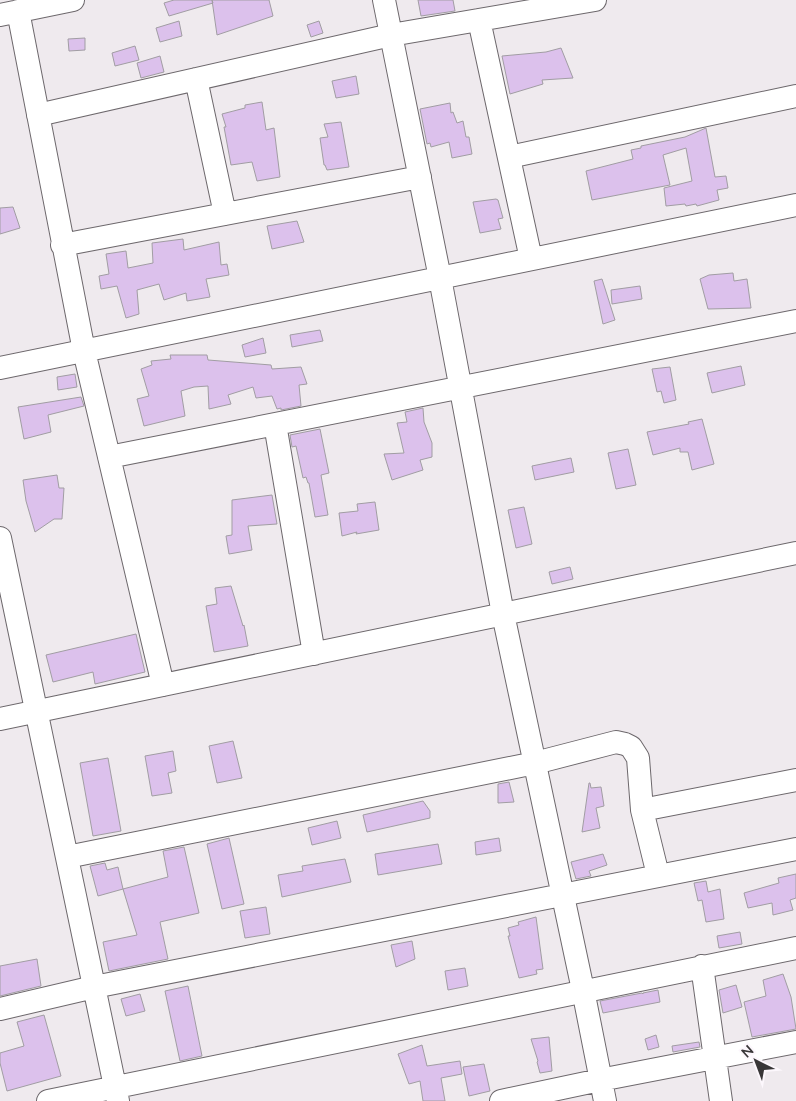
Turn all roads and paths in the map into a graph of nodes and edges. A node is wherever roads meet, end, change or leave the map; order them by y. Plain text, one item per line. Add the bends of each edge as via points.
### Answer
1 (73, 0) edge
2 (384, 0) edge
3 (595, 0) edge
4 (5, 11) edge
5 (479, 20) junction
6 (391, 35) junction
7 (196, 79) junction
8 (796, 96) edge
9 (38, 115) junction
10 (509, 157) junction
11 (420, 177) junction
12 (796, 205) edge
13 (225, 214) junction
14 (62, 245) junction
15 (531, 259) junction
16 (440, 278) junction
17 (796, 321) edge
18 (84, 351) junction
19 (0, 368) edge
20 (461, 387) junction
21 (275, 424) junction
22 (109, 457) junction
23 (0, 538) edge
24 (796, 553) edge
25 (503, 614) junction
26 (314, 654) junction
27 (164, 685) junction
28 (36, 711) junction
29 (0, 719) edge
30 (535, 763) junction
31 (796, 780) edge
32 (642, 810) junction
33 (796, 849) edge
34 (67, 857) junction
35 (658, 875) junction
36 (563, 896) junction
37 (796, 948) edge
38 (702, 966) junction
39 (94, 987) junction
40 (584, 990) junction
41 (0, 1009) edge
42 (796, 1042) edge
43 (715, 1058) junction
44 (602, 1090) edge
45 (117, 1094) edge
46 (48, 1101) edge
47 (501, 1101) edge
48 (721, 1101) edge

1 - 4 street
2 - 6 street
3 - 5 street
4 - 9 street
5 - 6 street
5 - 10 street
6 - 7 street
6 - 11 street
7 - 9 street
7 - 13 street
8 - 10 street
9 - 14 street
10 - 15 street
11 - 13 street
11 - 16 street
12 - 15 street
13 - 14 street
14 - 18 street
15 - 16 street
16 - 18 street
16 - 20 street
17 - 20 street
18 - 19 street
18 - 22 street
20 - 21 street
20 - 25 street
21 - 22 street
21 - 26 street
22 - 27 street
23 - 28 street
24 - 25 street
25 - 26 street
25 - 30 street
26 - 27 street
27 - 28 street
28 - 29 street
28 - 34 street
30 - 32 street via 616,742 625,744 638,758
30 - 34 street
30 - 36 street
31 - 32 street
32 - 35 street
33 - 35 street
34 - 39 street
35 - 36 street
36 - 39 street
36 - 40 street
37 - 38 street
38 - 40 street
38 - 43 street
39 - 41 street
39 - 45 street
40 - 44 street
40 - 45 street
42 - 43 street
43 - 44 street
43 - 48 street
44 - 47 street
45 - 46 street

